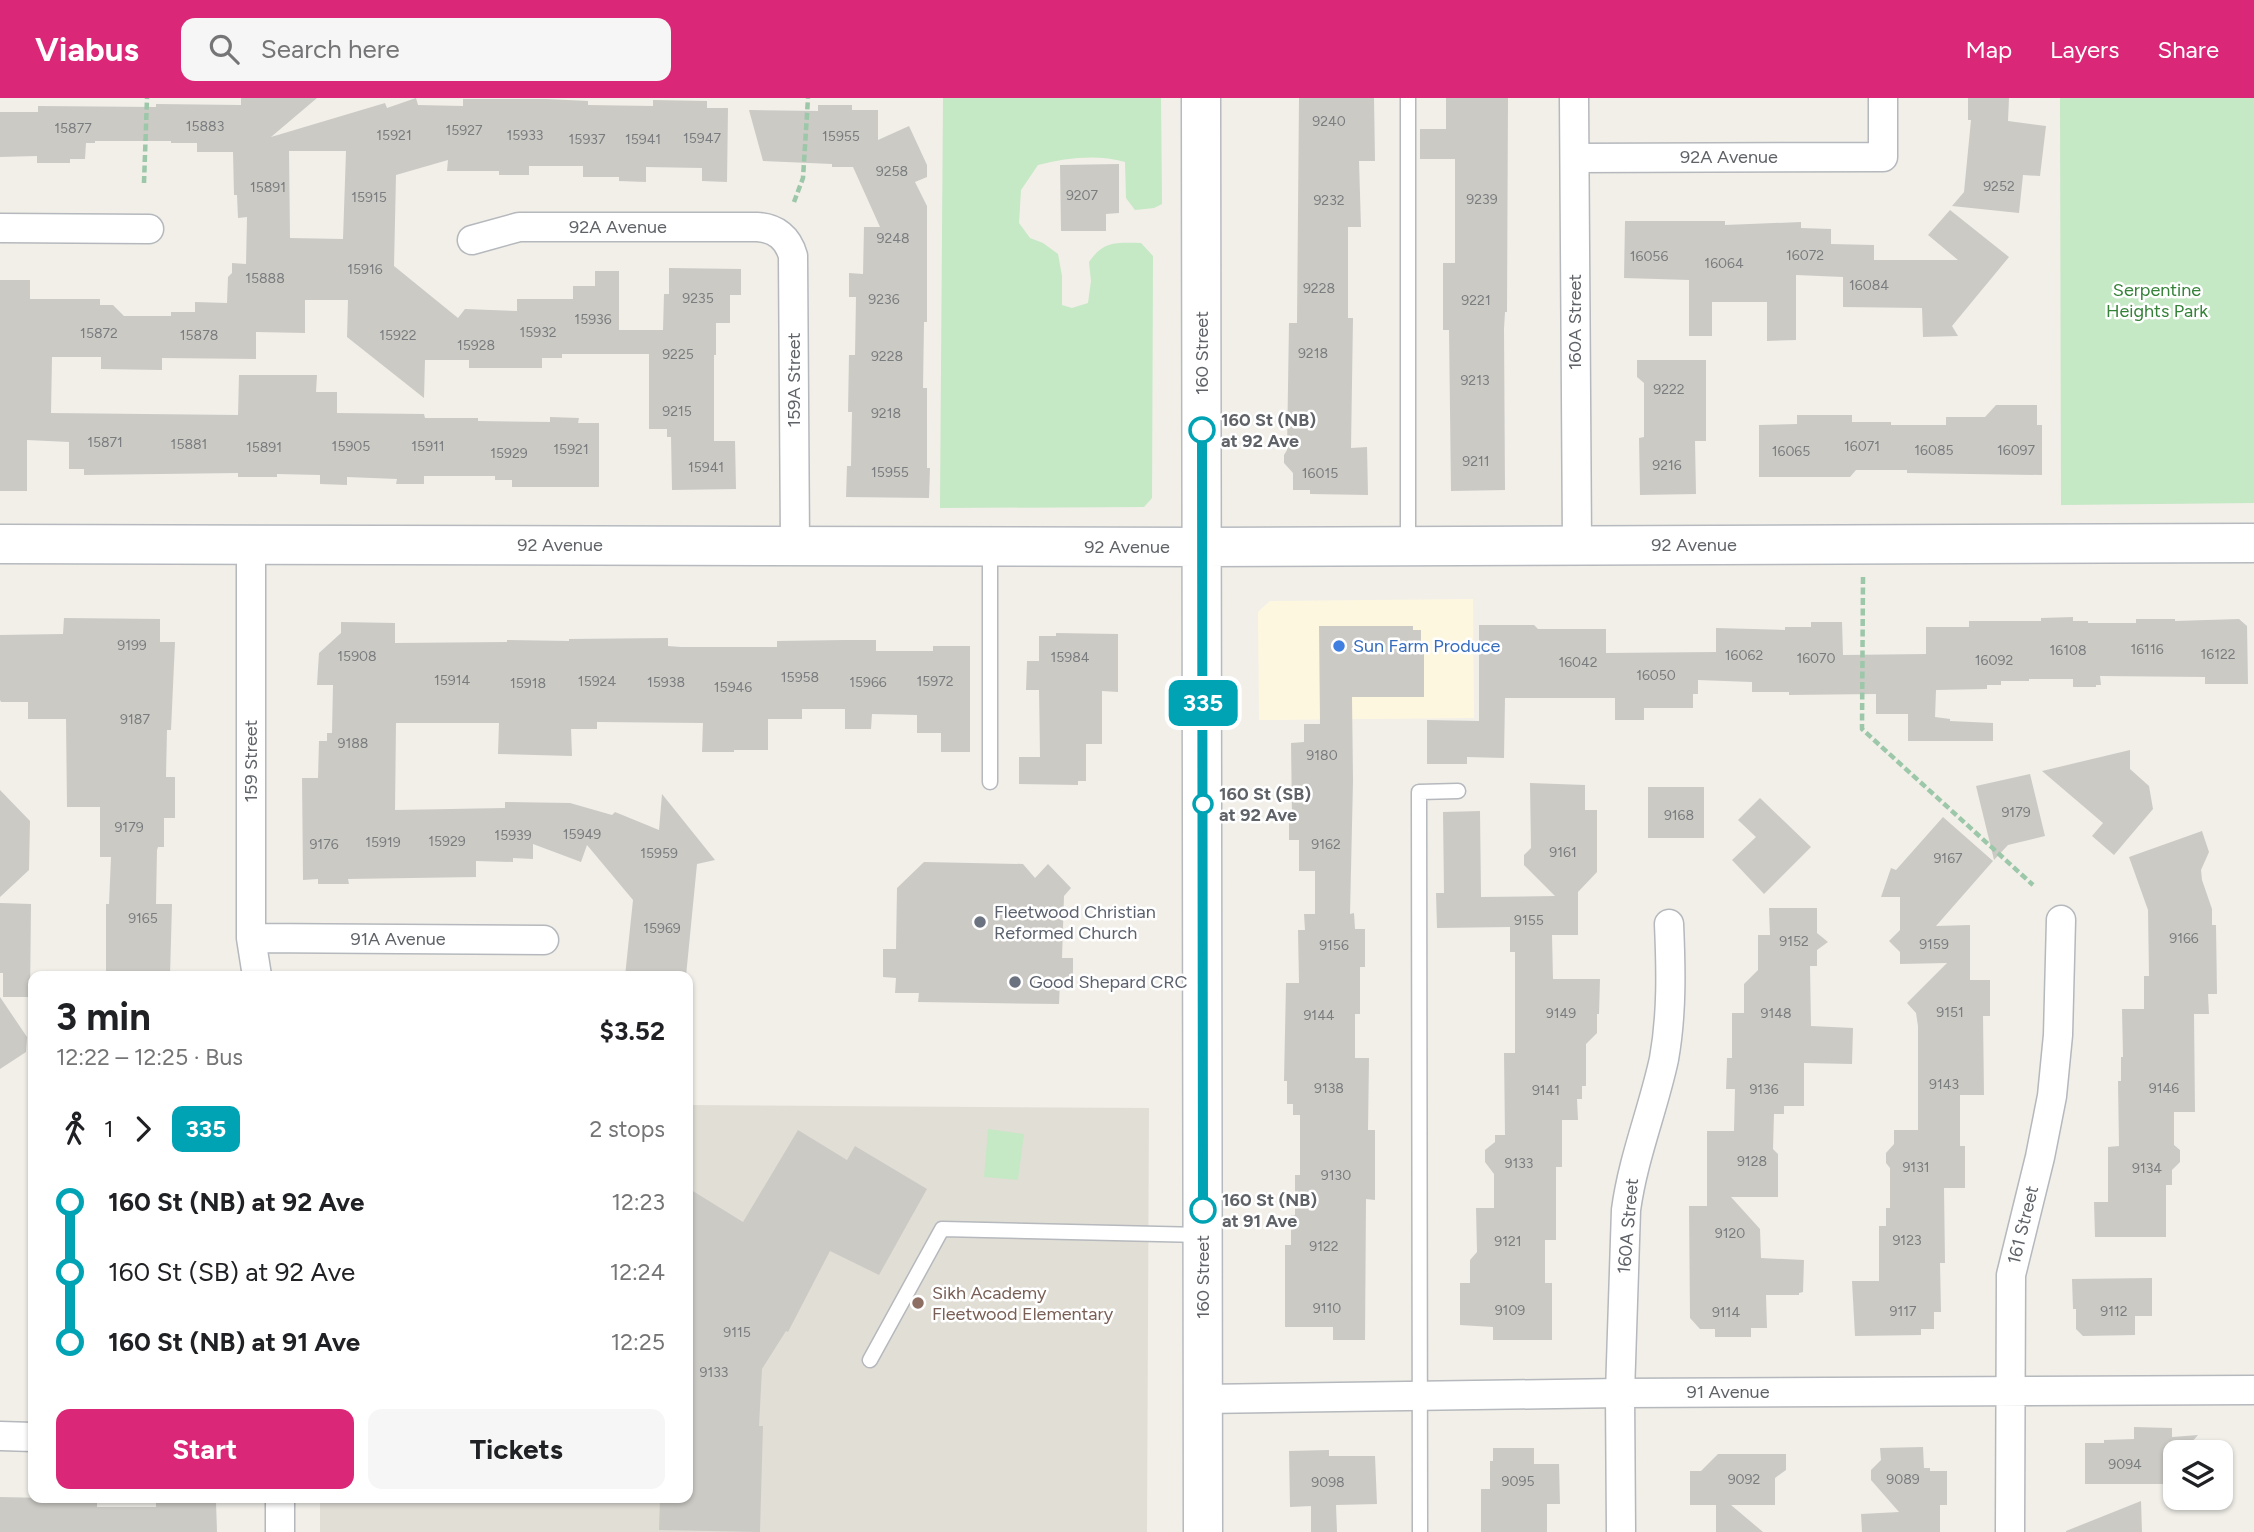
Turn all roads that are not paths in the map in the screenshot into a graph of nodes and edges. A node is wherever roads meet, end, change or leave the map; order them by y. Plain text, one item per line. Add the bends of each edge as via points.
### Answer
1 (1201, 98) edge
2 (1408, 98) edge
3 (1574, 98) edge
4 (1882, 98) edge
5 (1575, 158) junction
6 (766, 228) joint
7 (0, 229) edge
8 (149, 229) dead end
9 (472, 240) dead end
10 (2254, 542) edge
11 (0, 544) edge
12 (251, 545) junction
13 (795, 545) junction
14 (1577, 545) junction
15 (1408, 546) junction
16 (990, 547) junction
17 (1203, 547) junction
18 (990, 782) dead end
19 (1458, 791) dead end
20 (2061, 920) dead end
21 (1670, 924) dead end
22 (251, 938) junction
23 (544, 940) dead end
24 (256, 971) edge
25 (1203, 1235) junction
26 (870, 1360) dead end
27 (2254, 1390) edge
28 (2009, 1391) junction
29 (1620, 1393) junction
30 (1419, 1396) junction
31 (1203, 1399) junction
32 (0, 1436) edge
33 (28, 1437) edge
34 (280, 1503) edge
35 (280, 1532) edge
36 (1203, 1532) edge
37 (1420, 1532) edge
38 (1621, 1532) edge
39 (2010, 1532) edge

1 - 17 street, 160 Street
2 - 15 lane
3 - 5 street, 160A Street
4 - 5 street, 92A Avenue via 1882,157
5 - 14 street, 160A Street
6 - 9 street, 92A Avenue via 520,227
6 - 13 street, 159A Street via 778,232 793,256
7 - 8 street
10 - 14 street, 92 Avenue
11 - 12 street, 92 Avenue
12 - 13 street, 92 Avenue
12 - 22 street, 159 Street
13 - 16 street, 92 Avenue
14 - 15 street, 92 Avenue
15 - 17 street, 92 Avenue
16 - 17 street, 92 Avenue
16 - 18 lane
17 - 25 street, 160 Street
19 - 30 lane via 1419,792
20 - 28 street, 161 Street via 2052,1096 2011,1275
21 - 29 street, 160A Street via 1671,988 1664,1059 1626,1210
22 - 23 street, 91A Avenue
22 - 24 street, 159 Street
25 - 26 lane via 942,1229
25 - 31 street, 160 Street
27 - 28 street, 91 Avenue
28 - 29 street, 91 Avenue
28 - 39 street, 161 Street
29 - 30 street, 91 Avenue
29 - 38 street, 160A Street
30 - 31 street, 91 Avenue
30 - 37 lane
31 - 36 street, 160 Street
32 - 33 street
34 - 35 street

